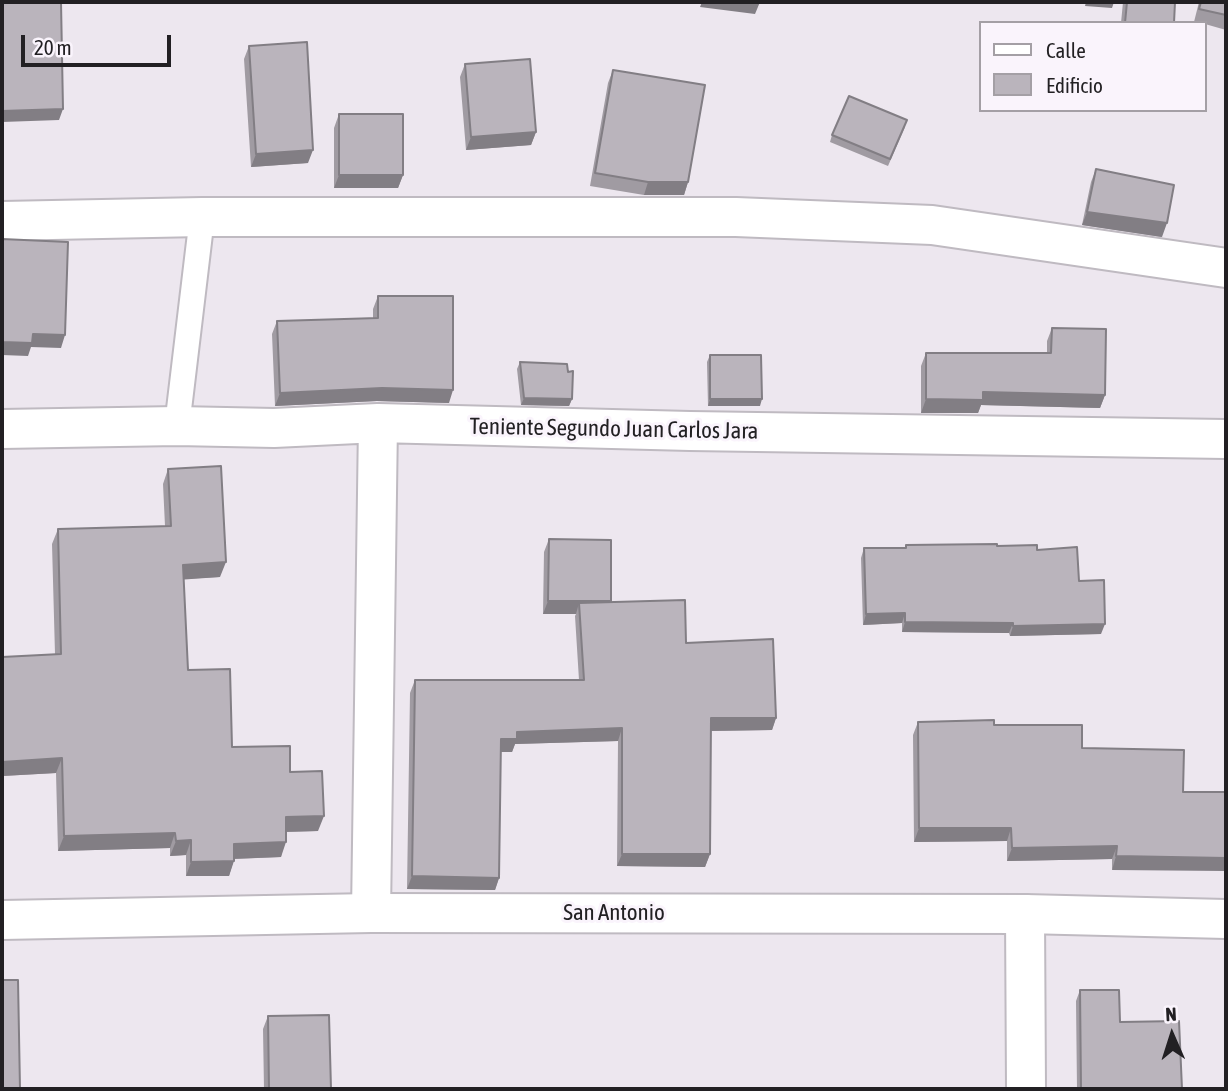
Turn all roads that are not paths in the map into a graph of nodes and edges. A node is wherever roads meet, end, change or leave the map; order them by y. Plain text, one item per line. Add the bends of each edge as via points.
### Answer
1 (202, 217) junction
2 (2, 221) edge
3 (1226, 268) edge
4 (378, 424) junction
5 (177, 426) junction
6 (2, 429) edge
7 (1226, 439) edge
8 (371, 913) junction
9 (1025, 914) junction
10 (1226, 919) edge
11 (2, 920) edge
12 (1026, 1089) edge

1 - 2 street
1 - 3 street via 736,216 918,225
1 - 5 lane
4 - 5 street, Teniente Segundo Juan Carlos Jara
4 - 7 street, Teniente Segundo Juan Carlos Jara
4 - 8 street
5 - 6 street, Teniente Segundo Juan Carlos Jara
8 - 9 street, San Antonio
8 - 11 street, San Antonio
9 - 10 street, San Antonio
9 - 12 street

